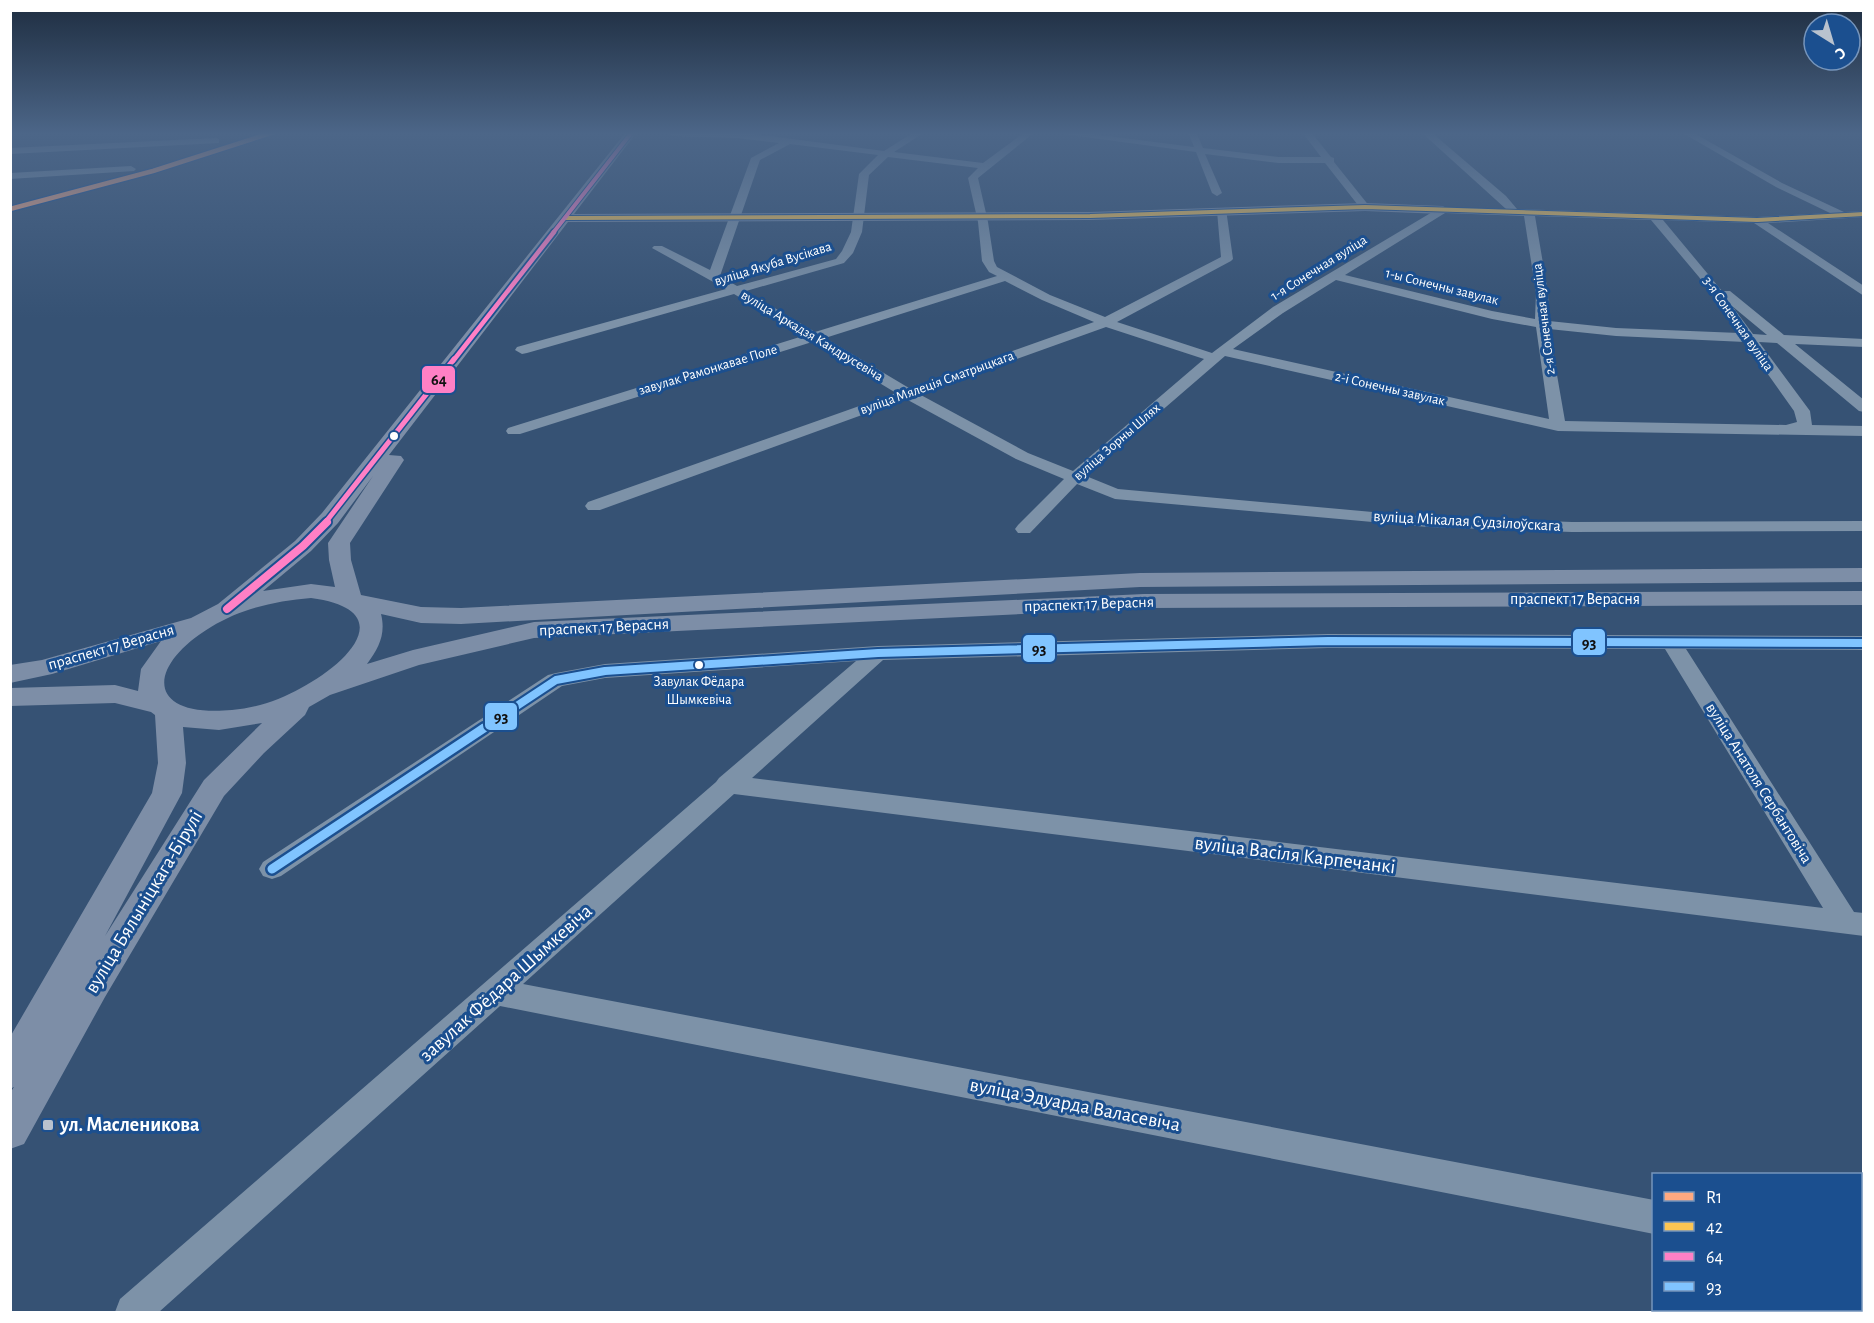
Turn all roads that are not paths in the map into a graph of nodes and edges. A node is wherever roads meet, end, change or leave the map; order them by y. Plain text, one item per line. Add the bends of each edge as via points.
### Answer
1 (589, 194) edge
2 (593, 194) edge
3 (744, 194) edge
4 (861, 194) edge
5 (977, 194) edge
6 (1355, 194) edge
7 (1497, 194) edge
8 (1798, 194) edge
9 (1365, 207) junction
10 (1443, 210) junction
11 (1222, 211) junction
12 (1514, 212) junction
13 (1529, 212) junction
14 (1863, 214) edge
15 (1845, 215) junction
16 (1655, 218) junction
17 (735, 220) junction
18 (858, 220) junction
19 (983, 220) junction
20 (1757, 220) junction
21 (570, 221) junction
22 (658, 248) dead end
23 (1703, 274) junction
24 (1336, 276) junction
25 (714, 277) junction
26 (1006, 277) junction
27 (738, 291) junction
28 (1863, 292) edge
29 (1104, 323) junction
30 (1542, 324) junction
31 (814, 337) junction
32 (1747, 337) junction
33 (1779, 339) junction
34 (1863, 343) edge
35 (522, 350) dead end
36 (1218, 355) junction
37 (908, 394) junction
38 (1863, 408) edge
39 (1558, 426) junction
40 (1792, 428) junction
41 (514, 431) dead end
42 (1863, 431) edge
43 (1074, 478) junction
44 (594, 506) dead end
45 (1863, 526) edge
46 (1023, 529) dead end
47 (1863, 575) edge
48 (1863, 598) edge
49 (355, 601) junction
50 (219, 613) junction
51 (1672, 643) junction
52 (1863, 643) edge
53 (878, 653) junction
54 (10, 674) edge
55 (315, 693) junction
56 (10, 697) edge
57 (164, 708) junction
58 (727, 784) junction
59 (272, 869) dead end
60 (1855, 924) edge
61 (496, 992) junction
62 (10, 1071) edge
63 (10, 1130) edge
64 (1652, 1217) edge
65 (133, 1312) edge

1 - 21 main road
2 - 21 main road
3 - 17 street
4 - 18 street, вуліца Якуба Вусікава
5 - 19 street
6 - 9 street
7 - 12 street
8 - 15 street
9 - 10 main road
9 - 11 main road
10 - 12 street
10 - 24 street, 1-я Сонечная вуліца
11 - 19 main road via 1051,221
11 - 29 street, вуліца Мялеція Сматрыцкага via 1227,259
12 - 13 street
13 - 16 street
13 - 30 street, 2-я Сонечная вуліца via 1542,293
14 - 15 street
15 - 20 street
16 - 20 street
16 - 23 street, 3-я Сонечная вуліца
17 - 18 main road
17 - 21 main road
17 - 25 street
18 - 19 main road
18 - 27 street, вуліца Якуба Вусікава via 849,253 840,261
19 - 26 street via 988,261
20 - 28 street
21 - 49 main road via 391,464 339,543 339,560
21 - 50 main road via 330,518 303,546
22 - 25 street, вуліца Аркадзя Кандрусевіча
23 - 32 street, 3-я Сонечная вуліца
23 - 33 street
24 - 30 street, 1-ы Сонечны завулак
24 - 36 street, 1-я Сонечная вуліца via 1278,310
25 - 27 street, вуліца Аркадзя Кандрусевіча
26 - 29 street, 2-і Сонечны завулак
26 - 31 street, завулак Рамонкавае Поле
27 - 31 street, вуліца Аркадзя Кандрусевіча
27 - 35 street, вуліца Якуба Вусікава
29 - 36 street, 2-і Сонечны завулак
29 - 37 street, вуліца Мялеція Сматрыцкага
30 - 32 street, 1-ы Сонечны завулак via 1610,332
30 - 39 street, 2-я Сонечная вуліца
31 - 37 street, вуліца Аркадзя Кандрусевіча
31 - 41 street, завулак Рамонкавае Поле
32 - 33 street, 1-ы Сонечны завулак
32 - 40 street, 3-я Сонечная вуліца via 1802,411 1805,425
33 - 34 street, 1-ы Сонечны завулак
33 - 38 street
36 - 39 street, 2-і Сонечны завулак
36 - 43 street, вуліца Зорны Шлях
37 - 43 street, вуліца Аркадзя Кандрусевіча via 1022,456
37 - 44 street, вуліца Мялеція Сматрыцкага
39 - 40 street, 2-і Сонечны завулак
40 - 42 street, 2-і Сонечны завулак
43 - 45 street, вуліца Мікалая Судзілоўскага via 1115,494 1428,522 1648,528
43 - 46 street, вуліца Зорны Шлях
47 - 49 main road, праспект 17 Верасня via 1140,580 460,616 421,615
48 - 55 main road, праспект 17 Верасня via 1144,601 534,630 413,658
49 - 50 main road, праспект 17 Верасня via 326,592 295,592 261,598
49 - 55 main road via 371,617 368,646 351,667
50 - 54 main road, праспект 17 Верасня via 84,656
50 - 57 main road, вуліца Бялыніцкага-Бірулі via 177,640 155,667 150,688
51 - 52 street
51 - 53 street via 1328,641
51 - 60 street, вуліца Анатоля Сербантовіча
53 - 58 street, завулак Фёдара Шымкевіча
53 - 59 street via 605,671 556,680
55 - 57 main road, праспект 17 Верасня via 269,712 231,720 195,720
55 - 63 main road, вуліца Бялыніцкага-Бірулі via 254,746 214,788
56 - 57 main road, праспект 17 Верасня via 115,694
57 - 62 main road, вуліца Бялыніцкага-Бірулі via 172,763 167,793
58 - 60 street, вуліца Васіля Карпечанкі
58 - 61 street, завулак Фёдара Шымкевіча
61 - 64 street, вуліца Эдуарда Валасевіча
61 - 65 street, завулак Фёдара Шымкевіча

